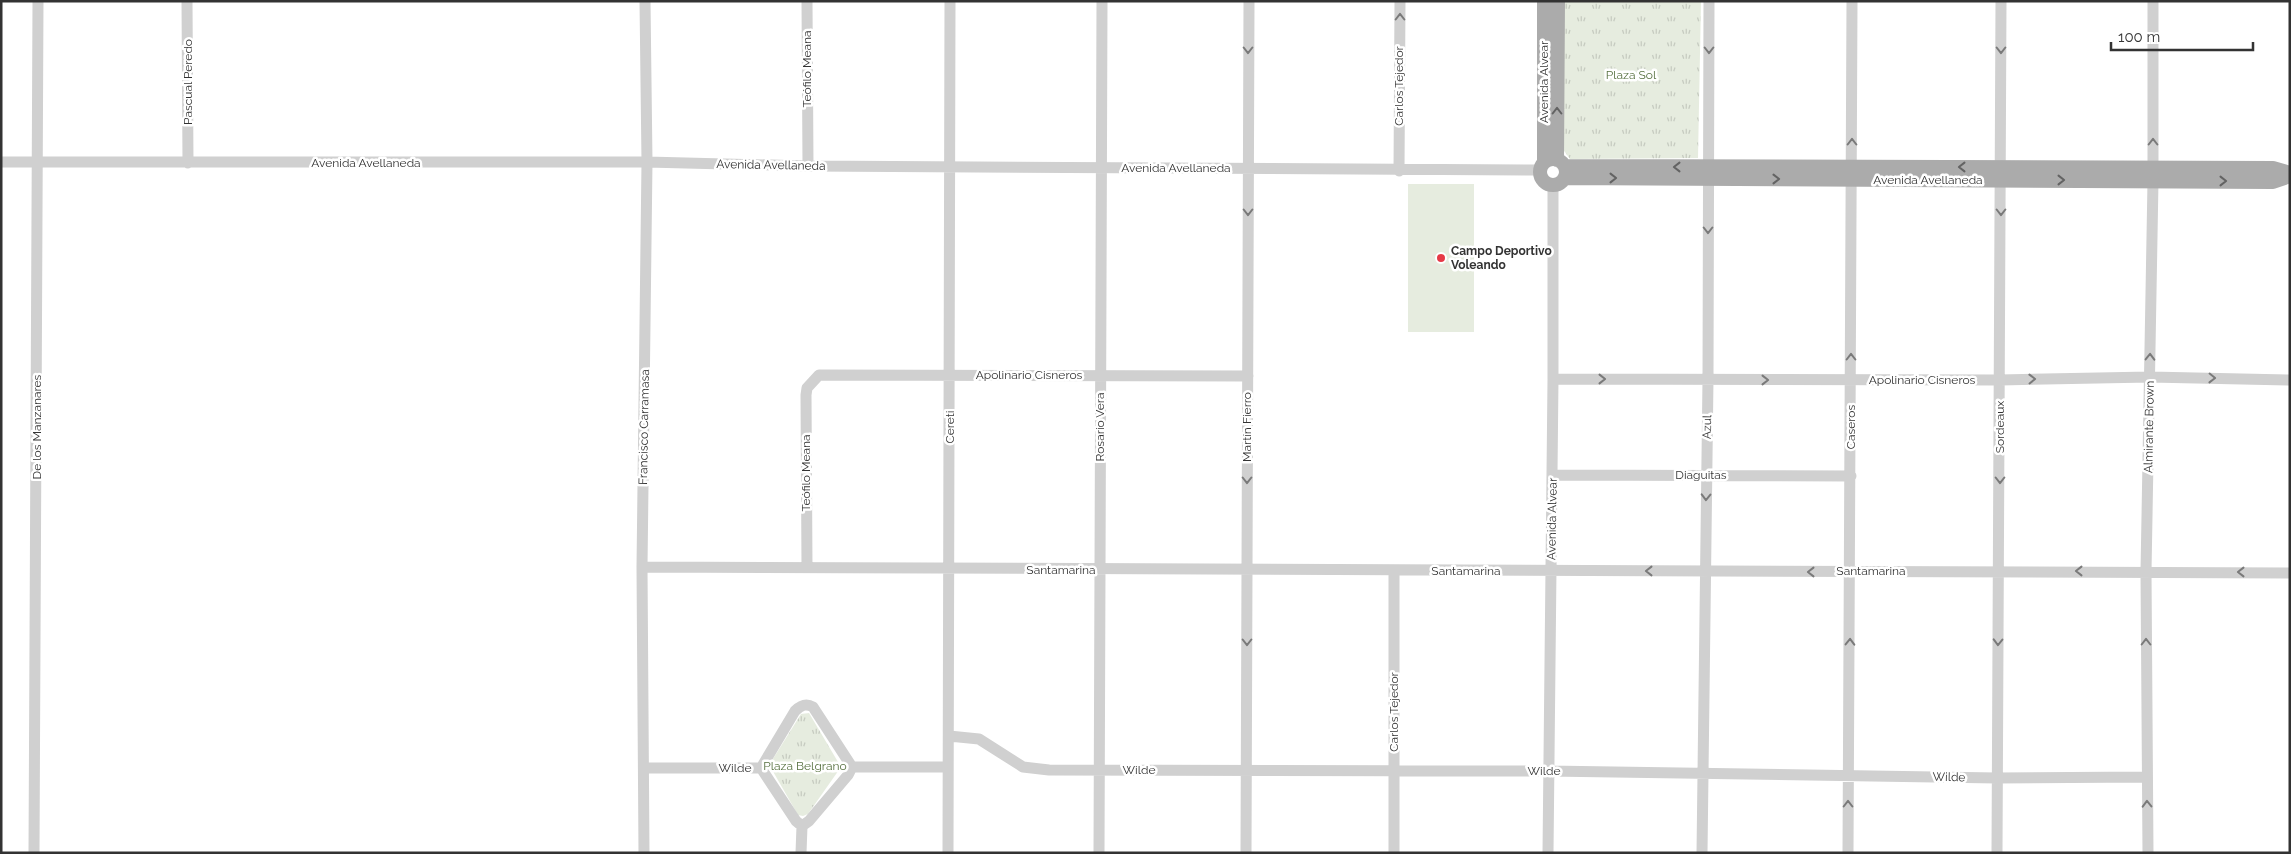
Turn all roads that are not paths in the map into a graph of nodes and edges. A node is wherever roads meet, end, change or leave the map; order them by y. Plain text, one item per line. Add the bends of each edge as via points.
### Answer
1 (38, 1) edge
2 (187, 1) edge
3 (644, 1) edge
4 (807, 1) edge
5 (950, 1) edge
6 (1102, 1) edge
7 (1249, 1) edge
8 (1400, 1) edge
9 (1544, 1) edge
10 (1558, 1) edge
11 (1709, 1) edge
12 (1852, 1) edge
13 (2001, 1) edge
14 (2154, 1) edge
15 (1, 162) edge
16 (38, 162) junction
17 (647, 162) junction
18 (188, 163) junction
19 (808, 166) junction
20 (949, 166) junction
21 (1102, 167) junction
22 (1248, 168) junction
23 (1554, 170) junction
24 (1399, 171) junction
25 (1708, 173) junction
26 (1851, 173) junction
27 (2001, 174) junction
28 (2153, 174) junction
29 (2290, 174) edge
30 (950, 374) junction
31 (1100, 375) junction
32 (1248, 376) junction
33 (2150, 377) junction
34 (1553, 379) junction
35 (1708, 380) junction
36 (1851, 380) junction
37 (2000, 380) junction
38 (2290, 380) edge
39 (812, 381) joint
40 (1552, 475) junction
41 (1707, 476) junction
42 (1850, 476) junction
43 (642, 567) junction
44 (806, 567) junction
45 (950, 569) junction
46 (1099, 570) junction
47 (1247, 570) junction
48 (1394, 571) junction
49 (1551, 571) junction
50 (1705, 571) junction
51 (1999, 571) junction
52 (1850, 572) junction
53 (2146, 572) junction
54 (2290, 573) edge
55 (949, 736) junction
56 (852, 767) junction
57 (948, 767) junction
58 (644, 768) junction
59 (761, 768) junction
60 (1246, 769) junction
61 (1099, 770) junction
62 (1394, 770) junction
63 (1548, 770) junction
64 (1704, 772) junction
65 (1848, 775) junction
66 (2147, 777) junction
67 (1997, 778) junction
68 (802, 826) junction
69 (34, 853) edge
70 (644, 853) edge
71 (801, 853) edge
72 (948, 853) edge
73 (1099, 853) edge
74 (1246, 853) edge
75 (1394, 853) edge
76 (1548, 853) edge
77 (1702, 853) edge
78 (1848, 853) edge
79 (1996, 853) edge
80 (2148, 853) edge

1 - 16 street, De los Manzanares
2 - 18 street, Pascual Peredo
3 - 17 street, Francisco Carramasa
4 - 19 street, Teófilo Meana
5 - 20 street, Cereti
6 - 21 street, Rosario Vera
7 -> 22 street, Martín Fierro
24 -> 8 street, Carlos Tejedor
9 - 23 main road, Avenida Alvear
23 -> 10 main road, Avenida Alvear
11 -> 25 street, Azul
26 -> 12 street, Caseros
13 -> 27 street, Sordeaux
28 -> 14 street, Almirante Brown
15 - 16 street, Avenida Avellaneda
16 - 18 street, Avenida Avellaneda
16 - 69 street, De los Manzanares
17 - 18 street, Avenida Avellaneda
17 - 19 street, Avenida Avellaneda
17 - 43 street, Francisco Carramasa
19 - 20 street, Avenida Avellaneda
20 - 21 street, Avenida Avellaneda
20 - 30 street, Cereti
21 - 22 street, Avenida Avellaneda
21 - 31 street, Rosario Vera
22 - 24 street, Avenida Avellaneda
22 -> 32 street, Martín Fierro
23 - 24 street, Avenida Avellaneda
23 - 25 main road, Avenida Avellaneda
23 - 34 street, Avenida Alvear
25 - 26 main road, Avenida Avellaneda
25 -> 35 street, Azul
26 - 27 main road, Avenida Avellaneda
36 -> 26 street, Caseros
27 - 28 main road, Avenida Avellaneda
27 -> 37 street, Sordeaux
28 - 29 main road, Avenida Avellaneda via 2273,168
33 -> 28 street, Almirante Brown
30 - 31 street, Apolinario Cisneros
30 - 39 street, Apolinario Cisneros via 825,374
30 - 45 street, Cereti
31 - 32 street, Apolinario Cisneros
31 - 46 street, Rosario Vera
32 -> 47 street, Martín Fierro
37 -> 33 street, Apolinario Cisneros
33 -> 38 street, Apolinario Cisneros
33 - 53 street, Almirante Brown
34 -> 35 street, Apolinario Cisneros
34 - 40 street, Avenida Alvear
35 -> 36 street, Apolinario Cisneros
35 - 41 street, Azul
36 - 37 street, Apolinario Cisneros
36 - 42 street, Caseros
37 -> 51 street, Sordeaux
39 - 44 street, Teófilo Meana via 806,395
40 - 41 street, Diaguitas
40 - 49 street, Avenida Alvear
41 - 42 street, Diaguitas
41 -> 50 street, Azul
42 - 52 street, Caseros
43 - 44 street, Santamarina
43 - 58 street, Francisco Carramasa
44 - 45 street, Santamarina
45 - 46 street, Santamarina
45 - 55 street, Cereti
46 - 47 street, Santamarina
46 - 61 street, Rosario Vera
47 - 48 street, Santamarina
47 -> 60 street, Martín Fierro
48 - 49 street, Santamarina
48 - 62 street, Carlos Tejedor
50 -> 49 street, Santamarina
49 - 63 street, Avenida Alvear
52 -> 50 street, Santamarina
50 - 64 street, Azul
51 - 52 street, Santamarina
53 -> 51 street, Santamarina
51 -> 67 street, Sordeaux
65 -> 52 street, Caseros
54 -> 53 street, Santamarina
66 -> 53 street, Almirante Brown
55 - 57 street, Cereti
55 - 61 street, Wilde via 979,739 1016,763 1033,769
56 - 57 street
56 - 59 street via 809,704 794,711
56 - 68 street via 816,814
57 - 72 street, Cereti
58 - 59 street, Wilde
58 - 70 street, Francisco Carramasa
59 - 68 street, Wilde
60 - 61 street, Wilde
60 - 62 street, Wilde
60 - 74 street, Martín Fierro
61 - 73 street, Rosario Vera
62 - 63 street, Wilde
62 - 75 street, Carlos Tejedor
63 - 64 street, Wilde
63 - 76 street, Avenida Alvear
64 - 65 street, Wilde
64 - 77 street, Azul
65 - 67 street, Wilde
78 -> 65 street, Caseros
66 - 67 street, Wilde
80 -> 66 street, Almirante Brown
67 - 79 street, Sordeaux
68 - 71 street

